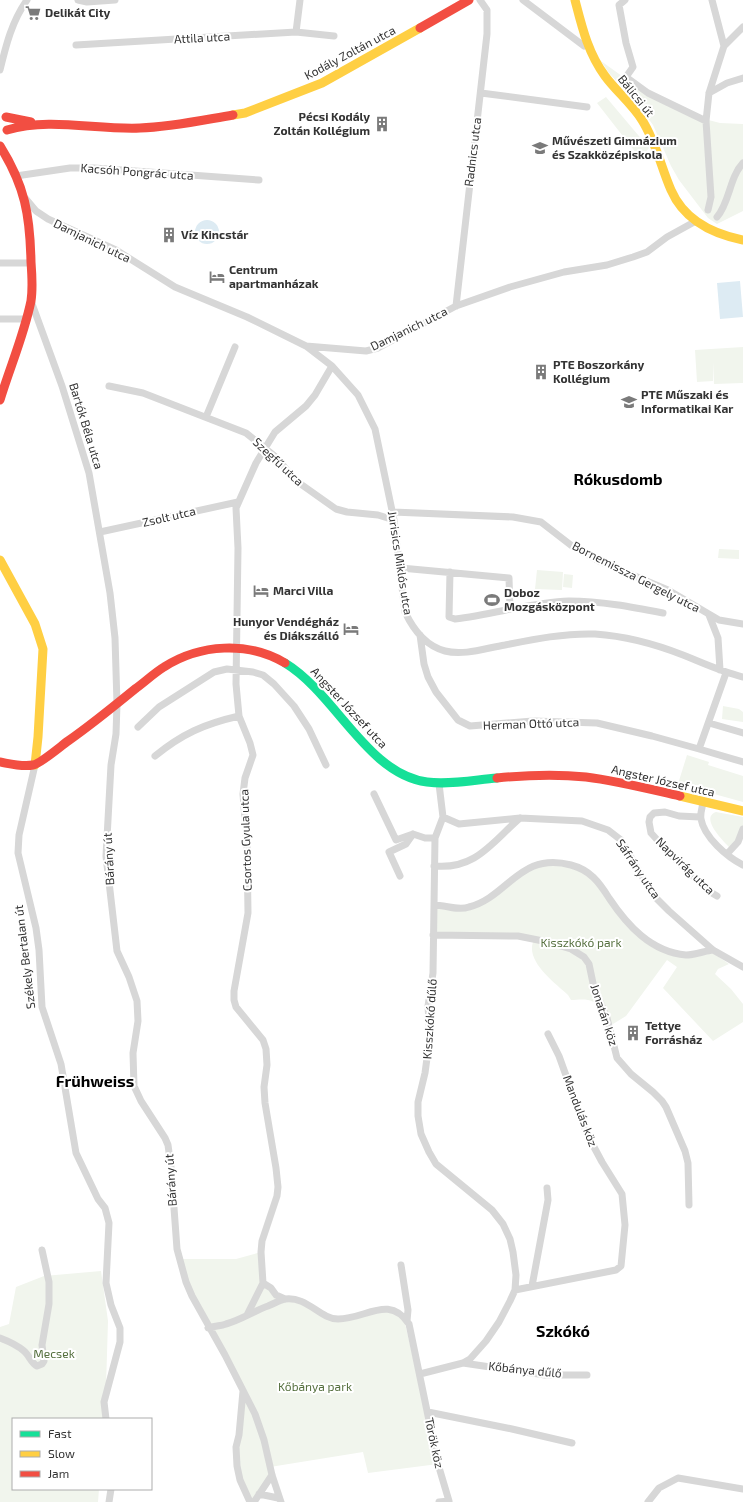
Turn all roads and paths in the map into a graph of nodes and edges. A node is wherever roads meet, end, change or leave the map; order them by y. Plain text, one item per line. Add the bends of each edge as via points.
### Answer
1 (27, 0) edge
2 (78, 0) edge
3 (115, 0) edge
4 (300, 0) edge
5 (469, 0) edge
6 (480, 0) edge
7 (523, 0) edge
8 (576, 0) edge
9 (625, 0) edge
10 (712, 0) edge
11 (743, 27) edge
12 (296, 32) junction
13 (334, 36) dead end
14 (76, 45) dead end
15 (584, 46) dead end
16 (724, 46) junction
17 (0, 70) edge
18 (743, 78) edge
19 (481, 93) junction
20 (709, 93) junction
21 (587, 107) dead end
22 (2, 114) edge
23 (706, 121) junction
24 (45, 124) junction
25 (4, 133) edge
26 (0, 146) edge
27 (10, 161) junction
28 (743, 163) edge
29 (16, 176) junction
30 (259, 180) dead end
31 (24, 197) junction
32 (708, 210) dead end
33 (718, 217) dead end
34 (696, 221) junction
35 (743, 240) edge
36 (0, 263) edge
37 (31, 263) junction
38 (31, 300) junction
39 (456, 306) junction
40 (0, 319) edge
41 (27, 319) junction
42 (306, 346) junction
43 (235, 347) dead end
44 (332, 366) junction
45 (109, 386) dead end
46 (0, 400) edge
47 (206, 417) junction
48 (265, 448) junction
49 (238, 502) junction
50 (393, 512) junction
51 (394, 520) junction
52 (100, 532) junction
53 (0, 560) edge
54 (401, 568) junction
55 (450, 572) junction
56 (510, 609) junction
57 (663, 613) dead end
58 (709, 615) junction
59 (743, 624) edge
60 (420, 635) junction
61 (237, 647) junction
62 (237, 669) junction
63 (723, 671) junction
64 (743, 677) edge
65 (117, 704) junction
66 (239, 716) junction
67 (709, 723) junction
68 (138, 727) dead end
69 (743, 733) edge
70 (699, 749) junction
71 (155, 756) dead end
72 (0, 762) edge
73 (743, 762) edge
74 (326, 764) dead end
75 (35, 765) junction
76 (440, 784) junction
77 (374, 794) dead end
78 (703, 803) junction
79 (743, 811) edge
80 (443, 817) junction
81 (700, 817) junction
82 (520, 818) junction
83 (743, 829) edge
84 (413, 834) junction
85 (435, 838) junction
86 (727, 854) junction
87 (743, 865) edge
88 (434, 866) junction
89 (400, 876) dead end
90 (717, 896) dead end
91 (434, 905) junction
92 (433, 935) junction
93 (713, 950) junction
94 (743, 967) edge
95 (548, 1034) dead end
96 (547, 1188) dead end
97 (689, 1205) dead end
98 (42, 1250) dead end
99 (401, 1265) dead end
100 (263, 1283) junction
101 (532, 1286) junction
102 (515, 1290) junction
103 (285, 1299) junction
104 (247, 1315) junction
105 (407, 1321) junction
106 (208, 1328) junction
107 (0, 1338) edge
108 (463, 1363) junction
109 (420, 1374) junction
110 (587, 1374) dead end
111 (243, 1391) junction
112 (428, 1412) junction
113 (106, 1418) edge
114 (572, 1443) dead end
115 (272, 1475) junction
116 (743, 1489) edge
117 (111, 1490) edge
118 (259, 1494) junction
119 (280, 1500) edge
120 (109, 1502) edge
121 (250, 1502) edge
122 (254, 1502) edge
123 (439, 1502) edge
124 (648, 1502) edge

1 - 17 street via 15,19
2 - 3 street
4 - 12 street
5 - 24 street, Kodály Zoltán utca via 322,83 244,113 140,128
6 - 19 street, Radnics utca via 487,10
7 - 15 street
8 - 34 street, Bálicsi út via 587,45 594,59 608,80 643,121 677,203
9 - 23 street via 619,4 633,67 626,77 648,93
10 - 16 street
11 - 16 street
12 - 13 street, Attila utca
12 - 14 street, Attila utca
16 - 20 street
18 - 20 street via 727,82
19 - 21 street
19 - 39 street, Radnics utca
20 - 23 street
22 - 24 street, Kodály Zoltán utca
22 - 25 street, Bartók Béla utca via 8,124
23 - 32 street via 711,197
24 - 25 street, Kodály Zoltán utca via 17,127
25 - 27 street, Bartók Béla utca
26 - 27 street, Bartók Béla utca
27 - 29 street, Bartók Béla utca
28 - 33 street
29 - 30 street, Kacsóh Pongrác utca via 70,168 94,168
29 - 31 street, Bartók Béla utca
31 - 37 street, Bartók Béla utca
31 - 42 street, Damjanich utca via 36,211 48,219 116,250 175,287 247,317
34 - 35 street, Bálicsi út via 714,232
34 - 39 street, Damjanich utca via 647,252 633,257 607,265 564,272
36 - 37 street
37 - 38 street, Bartók Béla utca
38 - 41 street
38 - 52 street, Bartók Béla utca via 62,386 89,473
39 - 42 street, Damjanich utca via 378,348 366,351
40 - 41 street
41 - 46 street
42 - 44 street, Jurisics Miklós utca
43 - 47 street
44 - 48 street, Csortos Gyula utca via 315,395 275,432
44 - 50 street, Jurisics Miklós utca via 358,395 375,429
45 - 47 street, Szegfű utca via 143,393
47 - 48 street, Szegfű utca via 246,433
48 - 49 street, Csortos Gyula utca
48 - 51 street, Szegfű utca via 295,480 336,509
49 - 52 street, Zsolt utca
49 - 61 street, Csortos Gyula utca
50 - 51 street, Jurisics Miklós utca
50 - 58 street, Bornemissza Gergely utca via 513,517 541,522 572,546 598,561 668,590
51 - 54 street, Jurisics Miklós utca
52 - 65 street, Bartók Béla utca via 115,638
53 - 75 street, Székely Bertalan út via 35,624 43,649
54 - 55 street
54 - 60 street, Jurisics Miklós utca via 405,612
55 - 56 street via 509,578
55 - 56 street via 449,617 469,618
56 - 57 street via 570,601 611,603
58 - 59 street via 719,620
58 - 63 street, Bornemissza Gergely utca via 718,638
60 - 63 street, Jurisics Miklós utca via 430,644 445,651 467,653 566,634 596,634 627,638 676,652
60 - 70 street, Herman Ottó utca via 422,658 436,692 458,720 470,726 532,721 597,723
61 - 62 street, Csortos Gyula utca
61 - 65 street, Angster József utca via 212,648 178,659 146,680
61 - 76 street, Angster József utca via 264,653 293,668 308,680 378,758 406,776
62 - 66 street, Csortos Gyula utca
62 - 68 street via 214,672 199,680 159,707
62 - 74 street via 263,675 274,684 294,706 309,729
63 - 64 street, Jurisics Miklós utca
63 - 67 street
65 - 75 street, Angster József utca
65 - 106 street, Bárány út via 116,734 110,765 106,856 117,951 137,1001 138,1020 133,1053 134,1086 168,1145 177,1249 192,1296
66 - 71 street via 218,720 184,735
66 - 100 street, Csortos Gyula utca via 253,755 245,778 243,794 248,913 234,1000 236,1007 263,1040 266,1049 264,1103 278,1187 262,1241
67 - 69 street
67 - 70 street
70 - 73 street, Herman Ottó utca
72 - 75 street
75 - 113 street, Székely Bertalan út via 20,827 18,853 36,928 42,1007 62,1064 76,1153 109,1223 106,1283 120,1328 120,1342 104,1402
76 - 78 street, Angster József utca via 546,774 577,776
76 - 80 street, Kisszkókó dűlő
77 - 84 street via 396,840
78 - 79 street, Angster József utca
78 - 81 street
80 - 82 street, Sáfrány utca via 459,824
80 - 85 street, Kisszkókó dűlő
81 - 86 street via 703,828 710,838
81 - 90 street, Napvirág utca via 654,813 649,822 651,833 707,890
82 - 88 street via 479,856 468,862
82 - 93 street, Sáfrány utca via 582,821 608,830 621,840 653,895
83 - 86 street via 738,842
84 - 85 street
84 - 89 street via 406,844 389,852
85 - 88 street, Kisszkókó dűlő
86 - 87 street
88 - 91 street, Kisszkókó dűlő
91 - 92 street, Kisszkókó dűlő
91 - 93 street via 468,908 486,900 532,866 563,863 582,869 592,876 638,934 662,950 687,955
92 - 97 street, Jonatán köz via 518,936 543,940 571,949 584,957 589,964 594,988 607,1018 617,1058 662,1101 683,1146 688,1158
92 - 102 street, Kisszkókó dűlő via 433,973 428,1006 429,1051 418,1102 420,1134 436,1164 492,1210 503,1224 513,1252
93 - 94 street, Sáfrány utca
95 - 101 street, Mandulás köz via 559,1056 587,1134 622,1194 625,1225 621,1266 616,1270
96 - 101 street via 548,1200
98 - 107 street via 49,1304 42,1346 44,1361 42,1364 34,1365 24,1351
99 - 105 street via 408,1310
100 - 103 street via 276,1295
100 - 104 street
101 - 102 street, Mandulás köz
102 - 108 street via 486,1341
103 - 104 street
103 - 105 street via 303,1302 325,1316 336,1319 393,1309
104 - 106 street via 227,1324
105 - 109 street
106 - 111 street, Bárány út
108 - 109 street
108 - 110 street, Kőbánya dűlő via 545,1375
109 - 112 street, Török köz
111 - 115 street, Bárány út via 264,1440
111 - 121 street via 236,1447 237,1466
112 - 114 street
112 - 123 street, Török köz via 438,1464 449,1501
115 - 118 street
115 - 119 street, Bárány út
116 - 124 street via 678,1478 659,1488
117 - 120 street
118 - 119 street
118 - 122 street

